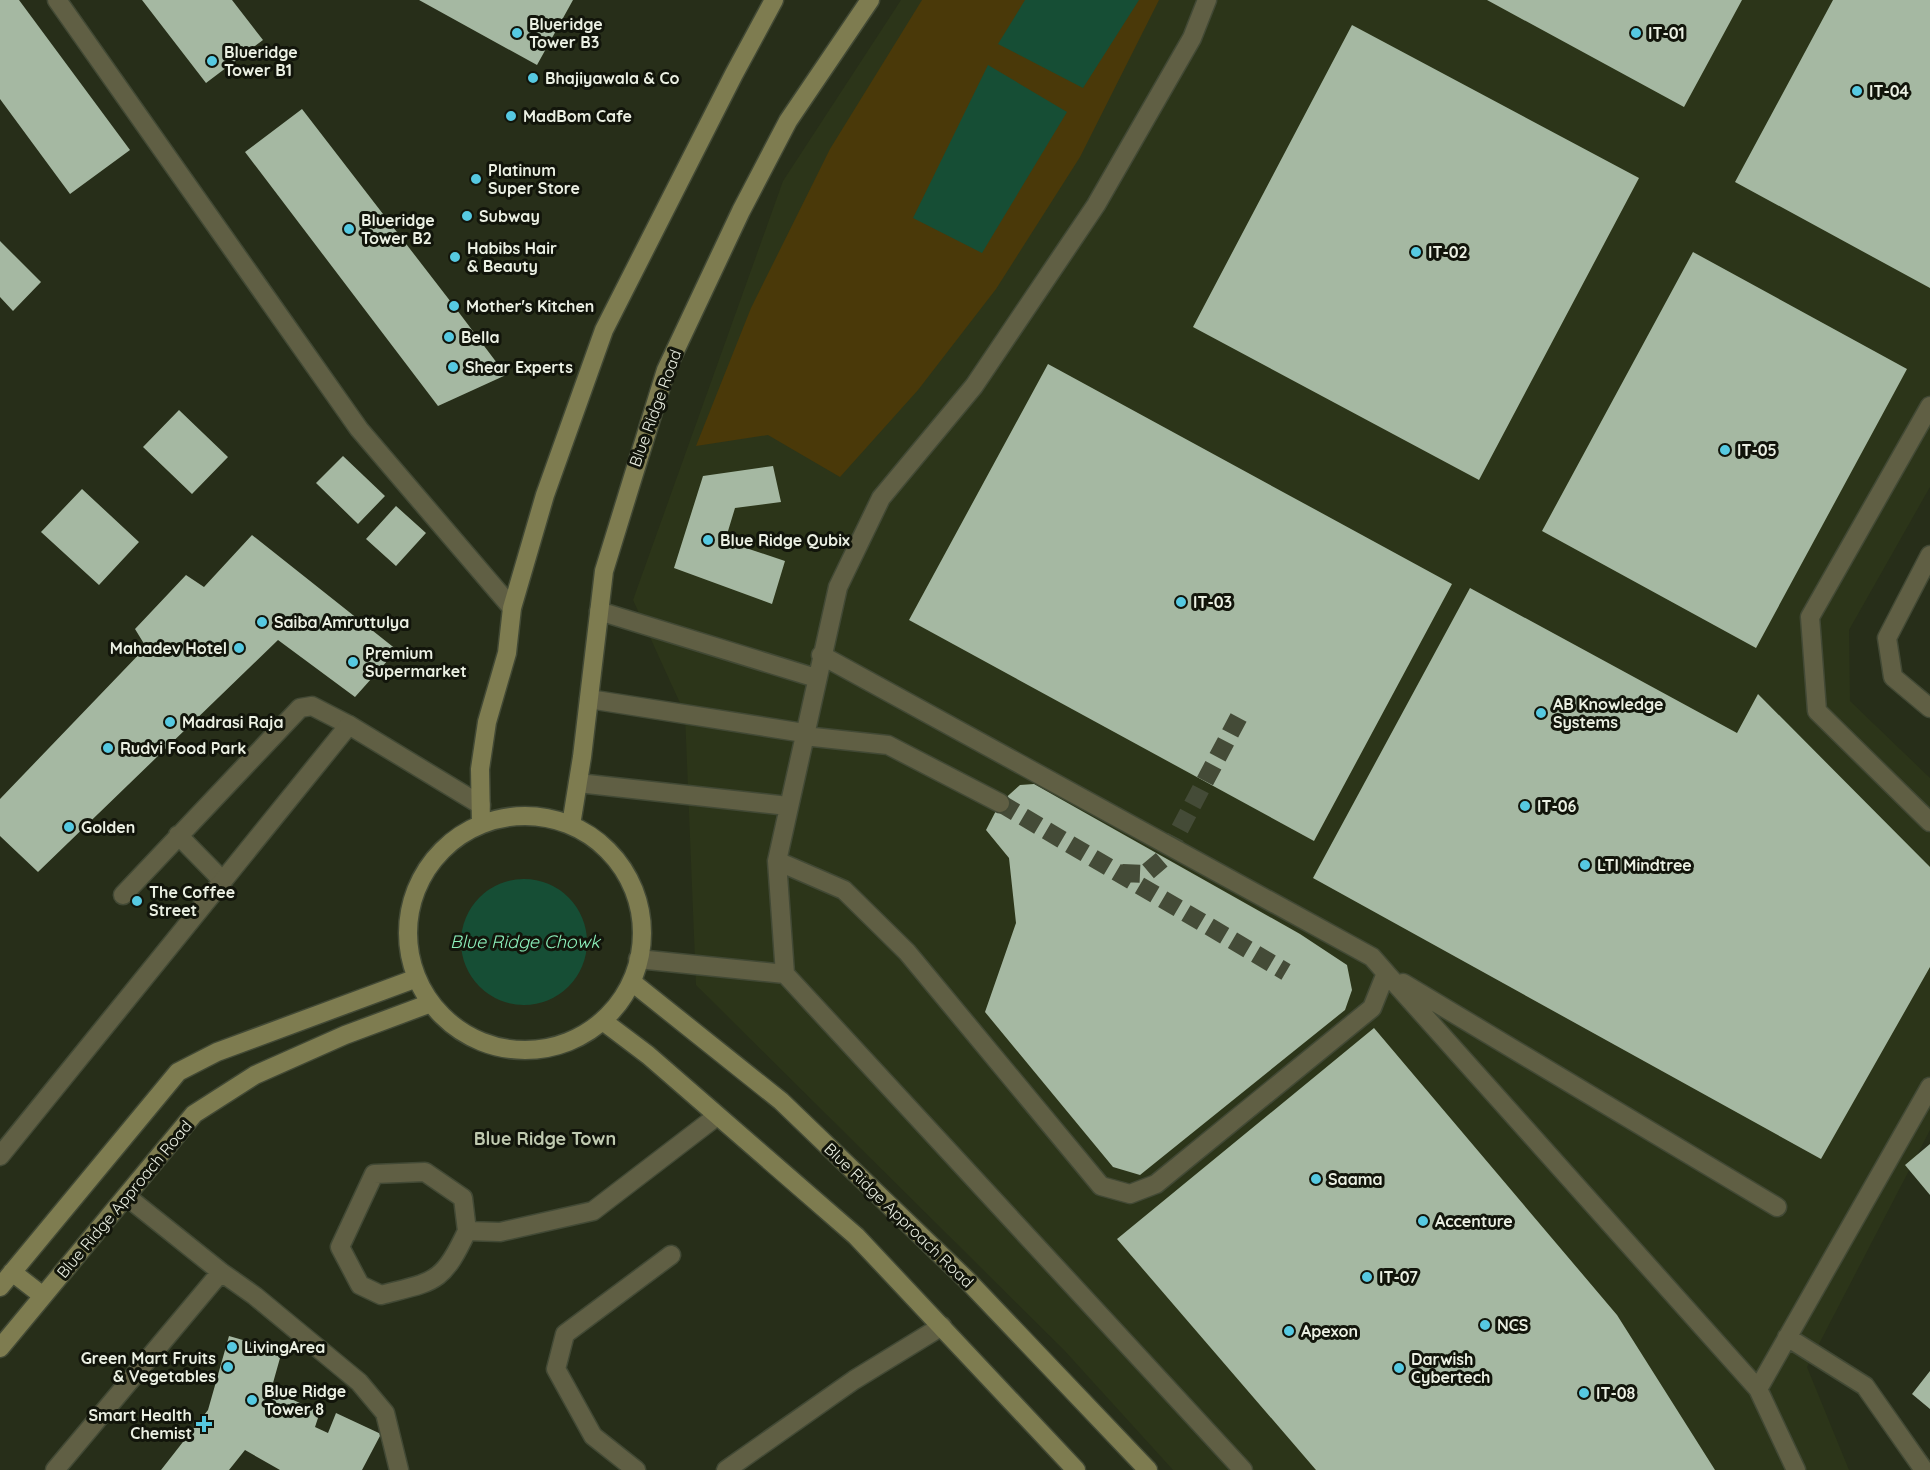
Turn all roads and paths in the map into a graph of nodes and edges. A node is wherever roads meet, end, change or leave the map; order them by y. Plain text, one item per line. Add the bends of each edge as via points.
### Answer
1 (57, 0) edge
2 (774, 0) edge
3 (870, 0) edge
4 (1207, 0) edge
5 (1930, 406) edge
6 (1930, 555) edge
7 (512, 608) junction
8 (599, 611) junction
9 (821, 654) junction
10 (816, 678) junction
11 (589, 699) junction
12 (1930, 708) edge
13 (349, 725) junction
14 (804, 734) junction
15 (578, 783) junction
16 (1000, 803) tunnel mouth
17 (481, 804) junction
18 (788, 806) junction
19 (1930, 822) edge
20 (481, 824) junction
21 (571, 825) junction
22 (178, 835) junction
23 (777, 861) junction
24 (223, 881) junction
25 (123, 895) dead end
26 (638, 959) junction
27 (1386, 973) junction
28 (785, 974) junction
29 (417, 978) junction
30 (632, 982) junction
31 (431, 1003) junction
32 (603, 1021) junction
33 (1930, 1087) edge
34 (717, 1116) junction
35 (0, 1156) edge
36 (126, 1196) junction
37 (1778, 1207) dead end
38 (467, 1231) junction
39 (671, 1255) dead end
40 (12, 1272) junction
41 (221, 1272) junction
42 (0, 1287) edge
43 (43, 1296) junction
44 (942, 1326) junction
45 (1787, 1337) junction
46 (0, 1347) edge
47 (1758, 1389) junction
48 (55, 1470) edge
49 (399, 1470) edge
50 (636, 1470) edge
51 (726, 1470) edge
52 (1076, 1470) edge
53 (1148, 1470) edge
54 (1243, 1470) edge
55 (1796, 1470) edge
56 (1924, 1470) edge

1 - 7 street via 359,429
2 - 7 street via 604,330 545,495
3 - 8 street, Blue Ridge Road via 788,121 666,370 606,561
4 - 9 street via 1192,38 1096,205 974,386 882,498 838,587
5 - 19 street via 1810,617 1817,711
6 - 12 street via 1887,638 1893,677
7 - 17 street via 507,653 487,722 480,769
8 - 10 street
8 - 11 street, Blue Ridge Road
9 - 10 street
9 - 27 street via 1372,957
10 - 14 street
11 - 14 street
11 - 15 street, Blue Ridge Road
13 - 17 street
13 - 22 street via 312,706 300,708
13 - 24 street
14 - 16 street via 888,745
14 - 18 street
15 - 18 street
15 - 21 street, Blue Ridge Road
17 - 20 street
18 - 23 street
20 - 21 street via 511,816 541,817
20 - 29 street via 461,834 435,857 417,885 408,919 409,953
21 - 26 street via 596,840 616,861 633,888 641,920
22 - 24 street
22 - 25 street
23 - 27 street via 844,890 907,952 1101,1186 1130,1194 1156,1184 1372,1008
23 - 28 street
24 - 35 street
26 - 28 street
26 - 30 street
27 - 37 street
27 - 47 street
28 - 54 street
29 - 31 street
29 - 40 street via 217,1052 178,1072
30 - 32 street
30 - 53 street, Blue Ridge Approach Road via 781,1101 968,1281
31 - 32 street via 459,1030 494,1046 532,1050 570,1041
31 - 36 street, Blue Ridge Approach Road via 255,1075 194,1114
32 - 34 street
33 - 45 street
34 - 38 street via 593,1211 500,1232
34 - 44 street via 855,1236
36 - 41 street
36 - 43 street, Blue Ridge Approach Road
38 - 38 street via 452,1264 431,1282 381,1295 360,1285 340,1247 374,1174 425,1172 463,1198
39 - 50 street via 565,1334 556,1369 592,1436
40 - 42 street
40 - 43 street
41 - 48 street
41 - 49 street via 359,1382 385,1413
43 - 46 street, Blue Ridge Approach Road
44 - 51 street via 854,1380
44 - 52 street
45 - 47 street
45 - 56 street via 1865,1386
47 - 55 street

